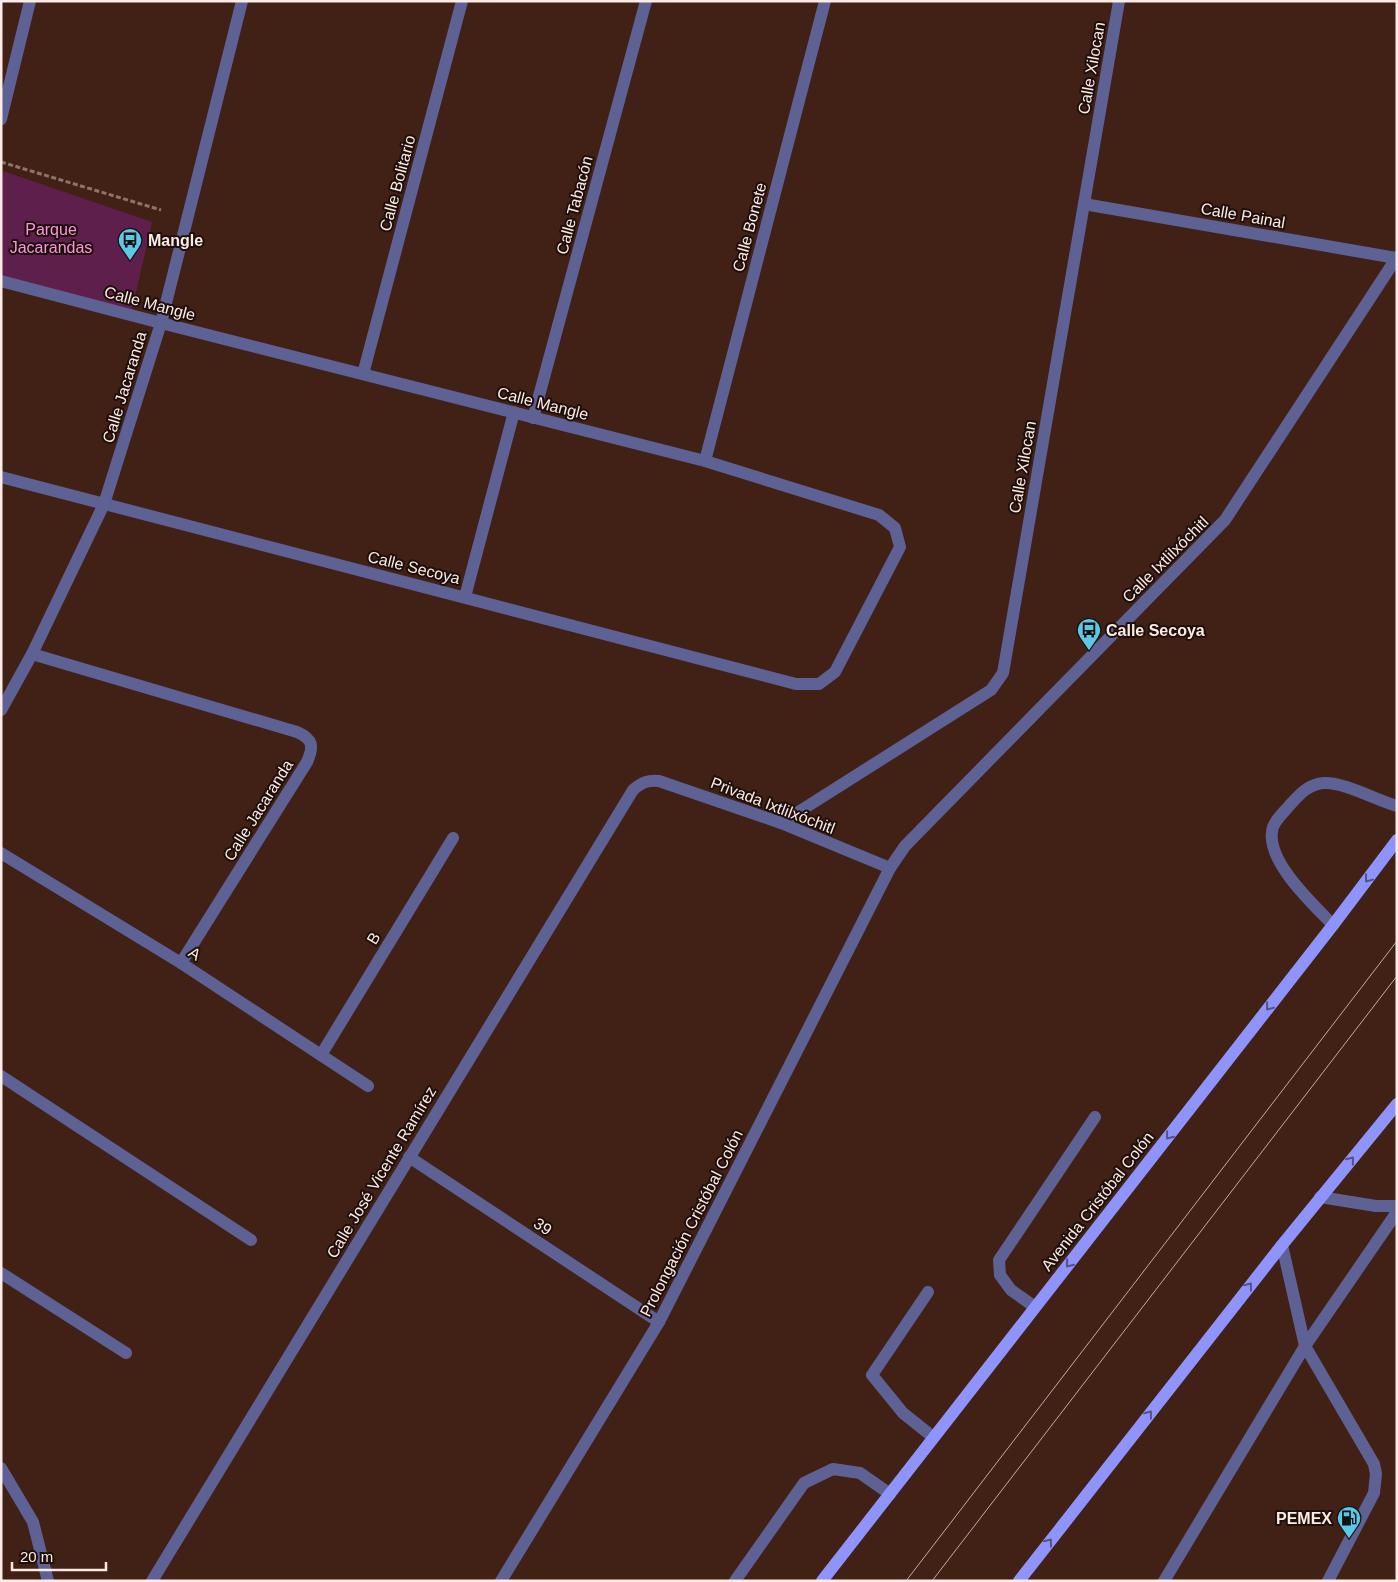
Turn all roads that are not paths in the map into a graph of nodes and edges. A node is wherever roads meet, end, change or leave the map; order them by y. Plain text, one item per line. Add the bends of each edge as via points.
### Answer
1 (30, 1) edge
2 (242, 1) edge
3 (462, 1) edge
4 (646, 1) edge
5 (825, 1) edge
6 (1119, 1) edge
7 (1, 118) edge
8 (1084, 204) junction
9 (1396, 258) edge
10 (1, 281) edge
11 (161, 323) junction
12 (363, 374) junction
13 (514, 412) junction
14 (533, 418) junction
15 (705, 461) junction
16 (1, 477) edge
17 (104, 504) junction
18 (465, 597) junction
19 (32, 654) junction
20 (819, 684) joint
21 (1, 710) edge
22 (641, 782) joint
23 (1397, 806) edge
24 (781, 823) junction
25 (453, 838) dead end
26 (1397, 840) edge
27 (1, 853) edge
28 (890, 868) junction
29 (1333, 924) junction
30 (181, 963) junction
31 (321, 1055) junction
32 (1, 1076) edge
33 (368, 1086) dead end
34 (1396, 1106) edge
35 (1095, 1117) dead end
36 (409, 1157) junction
37 (1320, 1197) junction
38 (1396, 1214) edge
39 (251, 1240) dead end
40 (1282, 1245) junction
41 (1, 1273) edge
42 (928, 1292) dead end
43 (1035, 1307) junction
44 (658, 1322) junction
45 (1306, 1346) junction
46 (126, 1353) dead end
47 (933, 1437) junction
48 (1, 1468) edge
49 (890, 1494) junction
50 (48, 1581) edge
51 (152, 1581) edge
52 (501, 1581) edge
53 (735, 1581) edge
54 (822, 1581) edge
55 (1019, 1581) edge
56 (1164, 1581) edge
57 (1328, 1581) edge

1 - 7 street
2 - 11 street, Calle Jacaranda
3 - 12 street, Calle Bolitario
4 - 14 street, Calle Tabacón
5 - 15 street, Calle Bonete
6 - 8 street, Calle Xilocan
8 - 9 street, Calle Painal
8 - 24 street, Calle Xilocan via 1003,673 991,690
9 - 28 street, Calle Ixtlilxóchitl via 1225,520 905,846
10 - 11 street, Calle Mangle
11 - 12 street, Calle Mangle
11 - 17 street, Calle Jacaranda
12 - 13 street, Calle Mangle
13 - 14 street, Calle Mangle
13 - 18 street
14 - 15 street, Calle Mangle
15 - 20 street, Calle Mangle via 879,515 895,528 900,547 835,672
16 - 17 street, Calle Secoya
17 - 18 street, Calle Secoya
17 - 19 street, Calle Jacaranda
18 - 20 street, Calle Secoya via 796,684
19 - 21 street, Calle Jacaranda
19 - 30 street, Calle Jacaranda via 297,732 311,742 307,762
22 - 24 street, Privada Ixtlilxóchitl via 660,781
22 - 36 street, Calle José Vicente Ramírez via 628,797
23 - 29 street via 1337,784 1323,783 1302,791 1275,823 1272,838 1279,862 1306,897
24 - 28 street, Privada Ixtlilxóchitl
25 - 31 street, B
26 -> 29 main road, Avenida Cristóbal Colón
27 - 30 street, A
28 - 44 street, Prolongación Cristóbal Colón
29 -> 43 main road, Avenida Cristóbal Colón
30 - 31 street, A
31 - 33 street, A
32 - 39 street
37 -> 34 main road
35 - 43 street via 999,1260 1000,1275 1011,1290
36 - 44 street, 39
36 - 51 street, Calle José Vicente Ramírez
37 - 38 street via 1376,1206
37 - 40 main road
38 - 45 street
40 - 45 street
55 -> 40 main road
41 - 46 street
42 - 47 street via 872,1375 903,1413
43 - 47 main road, Avenida Cristóbal Colón
44 - 52 street, Prolongación Cristóbal Colón
45 - 56 street
45 - 57 street via 1374,1464 1376,1474 1370,1502
47 - 49 main road, Avenida Cristóbal Colón
48 - 50 street via 32,1522
49 - 53 street via 860,1473 833,1469 804,1484
49 - 54 main road, Avenida Cristóbal Colón

